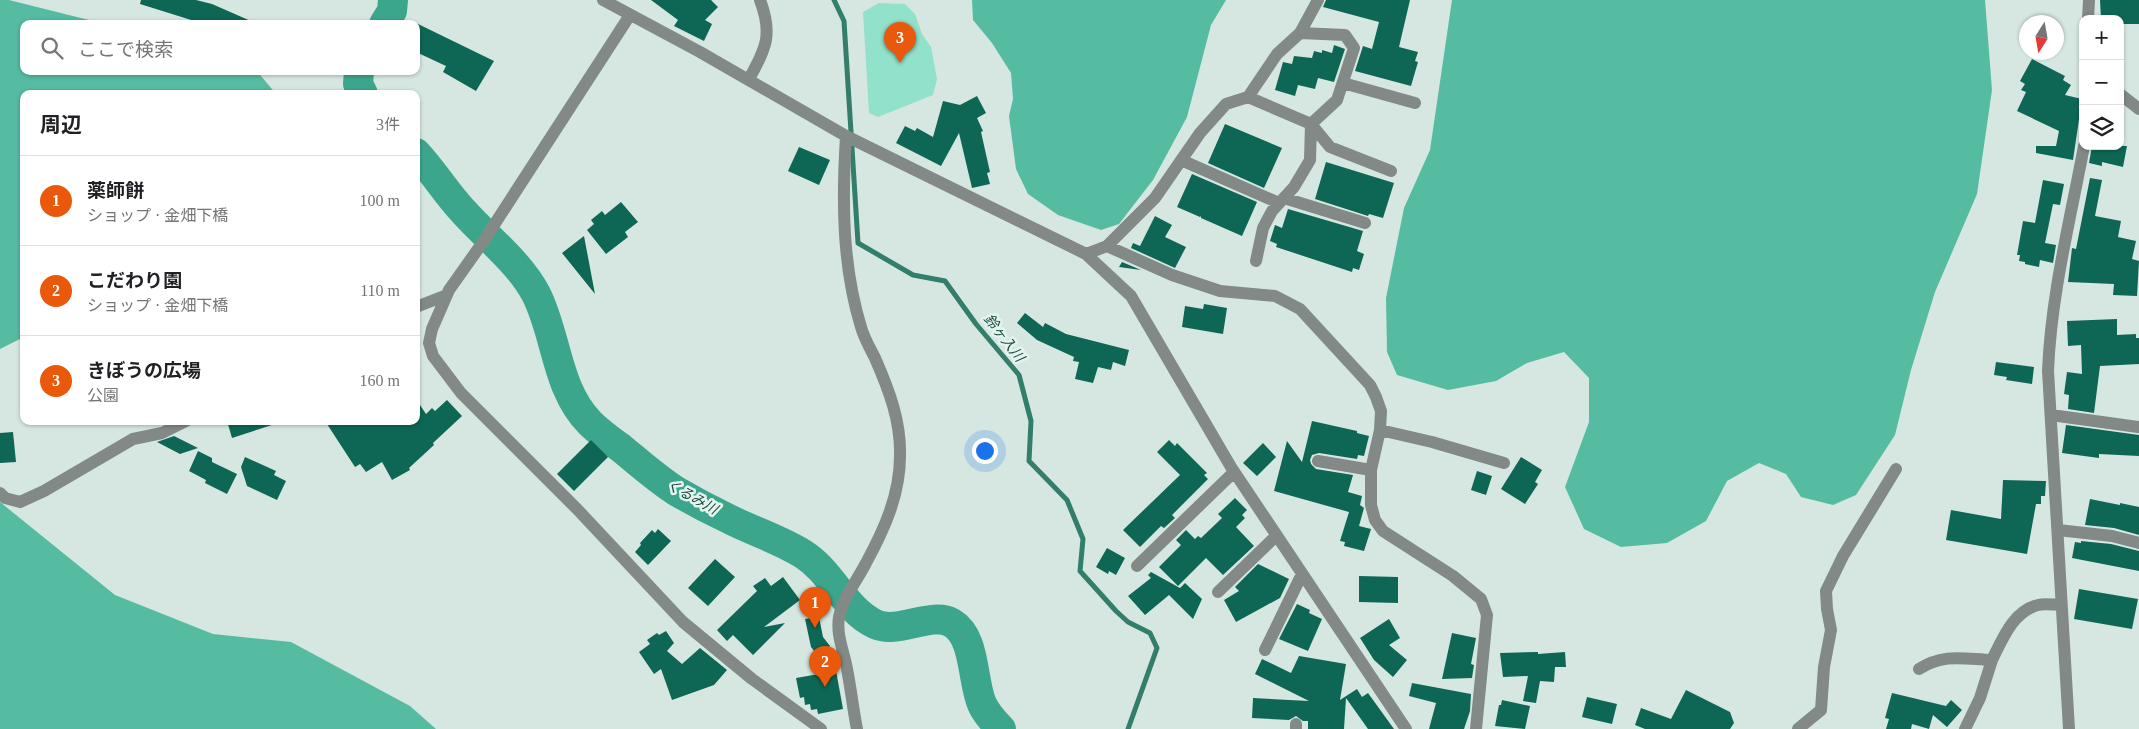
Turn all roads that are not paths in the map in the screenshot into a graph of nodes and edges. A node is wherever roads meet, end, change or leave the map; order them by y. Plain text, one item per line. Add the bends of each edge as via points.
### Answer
1 (603, 0) edge
2 (760, 0) edge
3 (1318, 0) edge
4 (2088, 0) edge
5 (630, 15) junction
6 (2088, 15) edge
7 (1300, 33) junction
8 (749, 79) junction
9 (1343, 83) junction
10 (1248, 97) junction
11 (2124, 97) edge
12 (1414, 103) dead end
13 (2139, 109) edge
14 (1311, 124) junction
15 (846, 136) junction
16 (2083, 150) edge
17 (1181, 160) junction
18 (1391, 171) dead end
19 (1282, 201) junction
20 (1365, 224) dead end
21 (1107, 246) junction
22 (1086, 254) junction
23 (1256, 261) dead end
24 (446, 295) junction
25 (420, 305) edge
26 (2051, 415) junction
27 (178, 425) edge
28 (2138, 427) edge
29 (1380, 430) junction
30 (1318, 461) dead end
31 (1504, 463) dead end
32 (1896, 469) dead end
33 (1371, 470) junction
34 (1234, 472) junction
35 (0, 493) edge
36 (2058, 530) junction
37 (1276, 536) junction
38 (2139, 543) edge
39 (1137, 566) dead end
40 (1302, 574) junction
41 (1218, 592) dead end
42 (2062, 605) junction
43 (1265, 650) dead end
44 (1992, 660) junction
45 (1919, 669) dead end
46 (821, 729) edge
47 (857, 729) edge
48 (1406, 729) edge
49 (1476, 729) edge
50 (1798, 729) edge
51 (1965, 729) edge
52 (2069, 729) edge

1 - 5 street
2 - 8 street via 767,23 767,43
3 - 7 street
4 - 6 street
5 - 8 street
5 - 24 street
7 - 9 street via 1345,35 1354,48
7 - 10 street via 1277,54
8 - 15 street
9 - 12 street
9 - 14 street via 1337,100
10 - 14 street
10 - 17 street via 1226,104
11 - 13 street
14 - 18 street via 1330,147
14 - 19 street via 1310,160
15 - 22 street
15 - 47 street via 844,237 851,282 861,328 894,406 900,457 898,484 889,515 839,617 839,637
16 - 26 street via 2050,333
17 - 19 street
17 - 21 street via 1155,198
19 - 20 street
19 - 23 street via 1263,228
21 - 22 street
21 - 29 street via 1172,275 1220,291 1276,296 1300,309 1370,384 1380,411
22 - 34 street via 1132,296
24 - 25 street
24 - 46 street via 432,329 430,343 434,356 461,393 577,509 683,622 752,679
26 - 28 street
26 - 36 street
27 - 35 street via 162,433 133,439 20,502 5,498
29 - 31 street
29 - 33 street
30 - 33 street
32 - 50 street via 1843,556 1826,591 1831,630 1821,710
33 - 49 street via 1371,504 1375,520 1383,531 1453,576 1481,599 1487,615
34 - 37 street
34 - 39 street
36 - 38 street via 2112,536
36 - 42 street
37 - 40 street
37 - 41 street
40 - 43 street
40 - 48 street
42 - 44 street via 2039,604 2022,614 2008,627
42 - 52 street
44 - 45 street via 1946,658 1932,661
44 - 51 street via 1980,698

